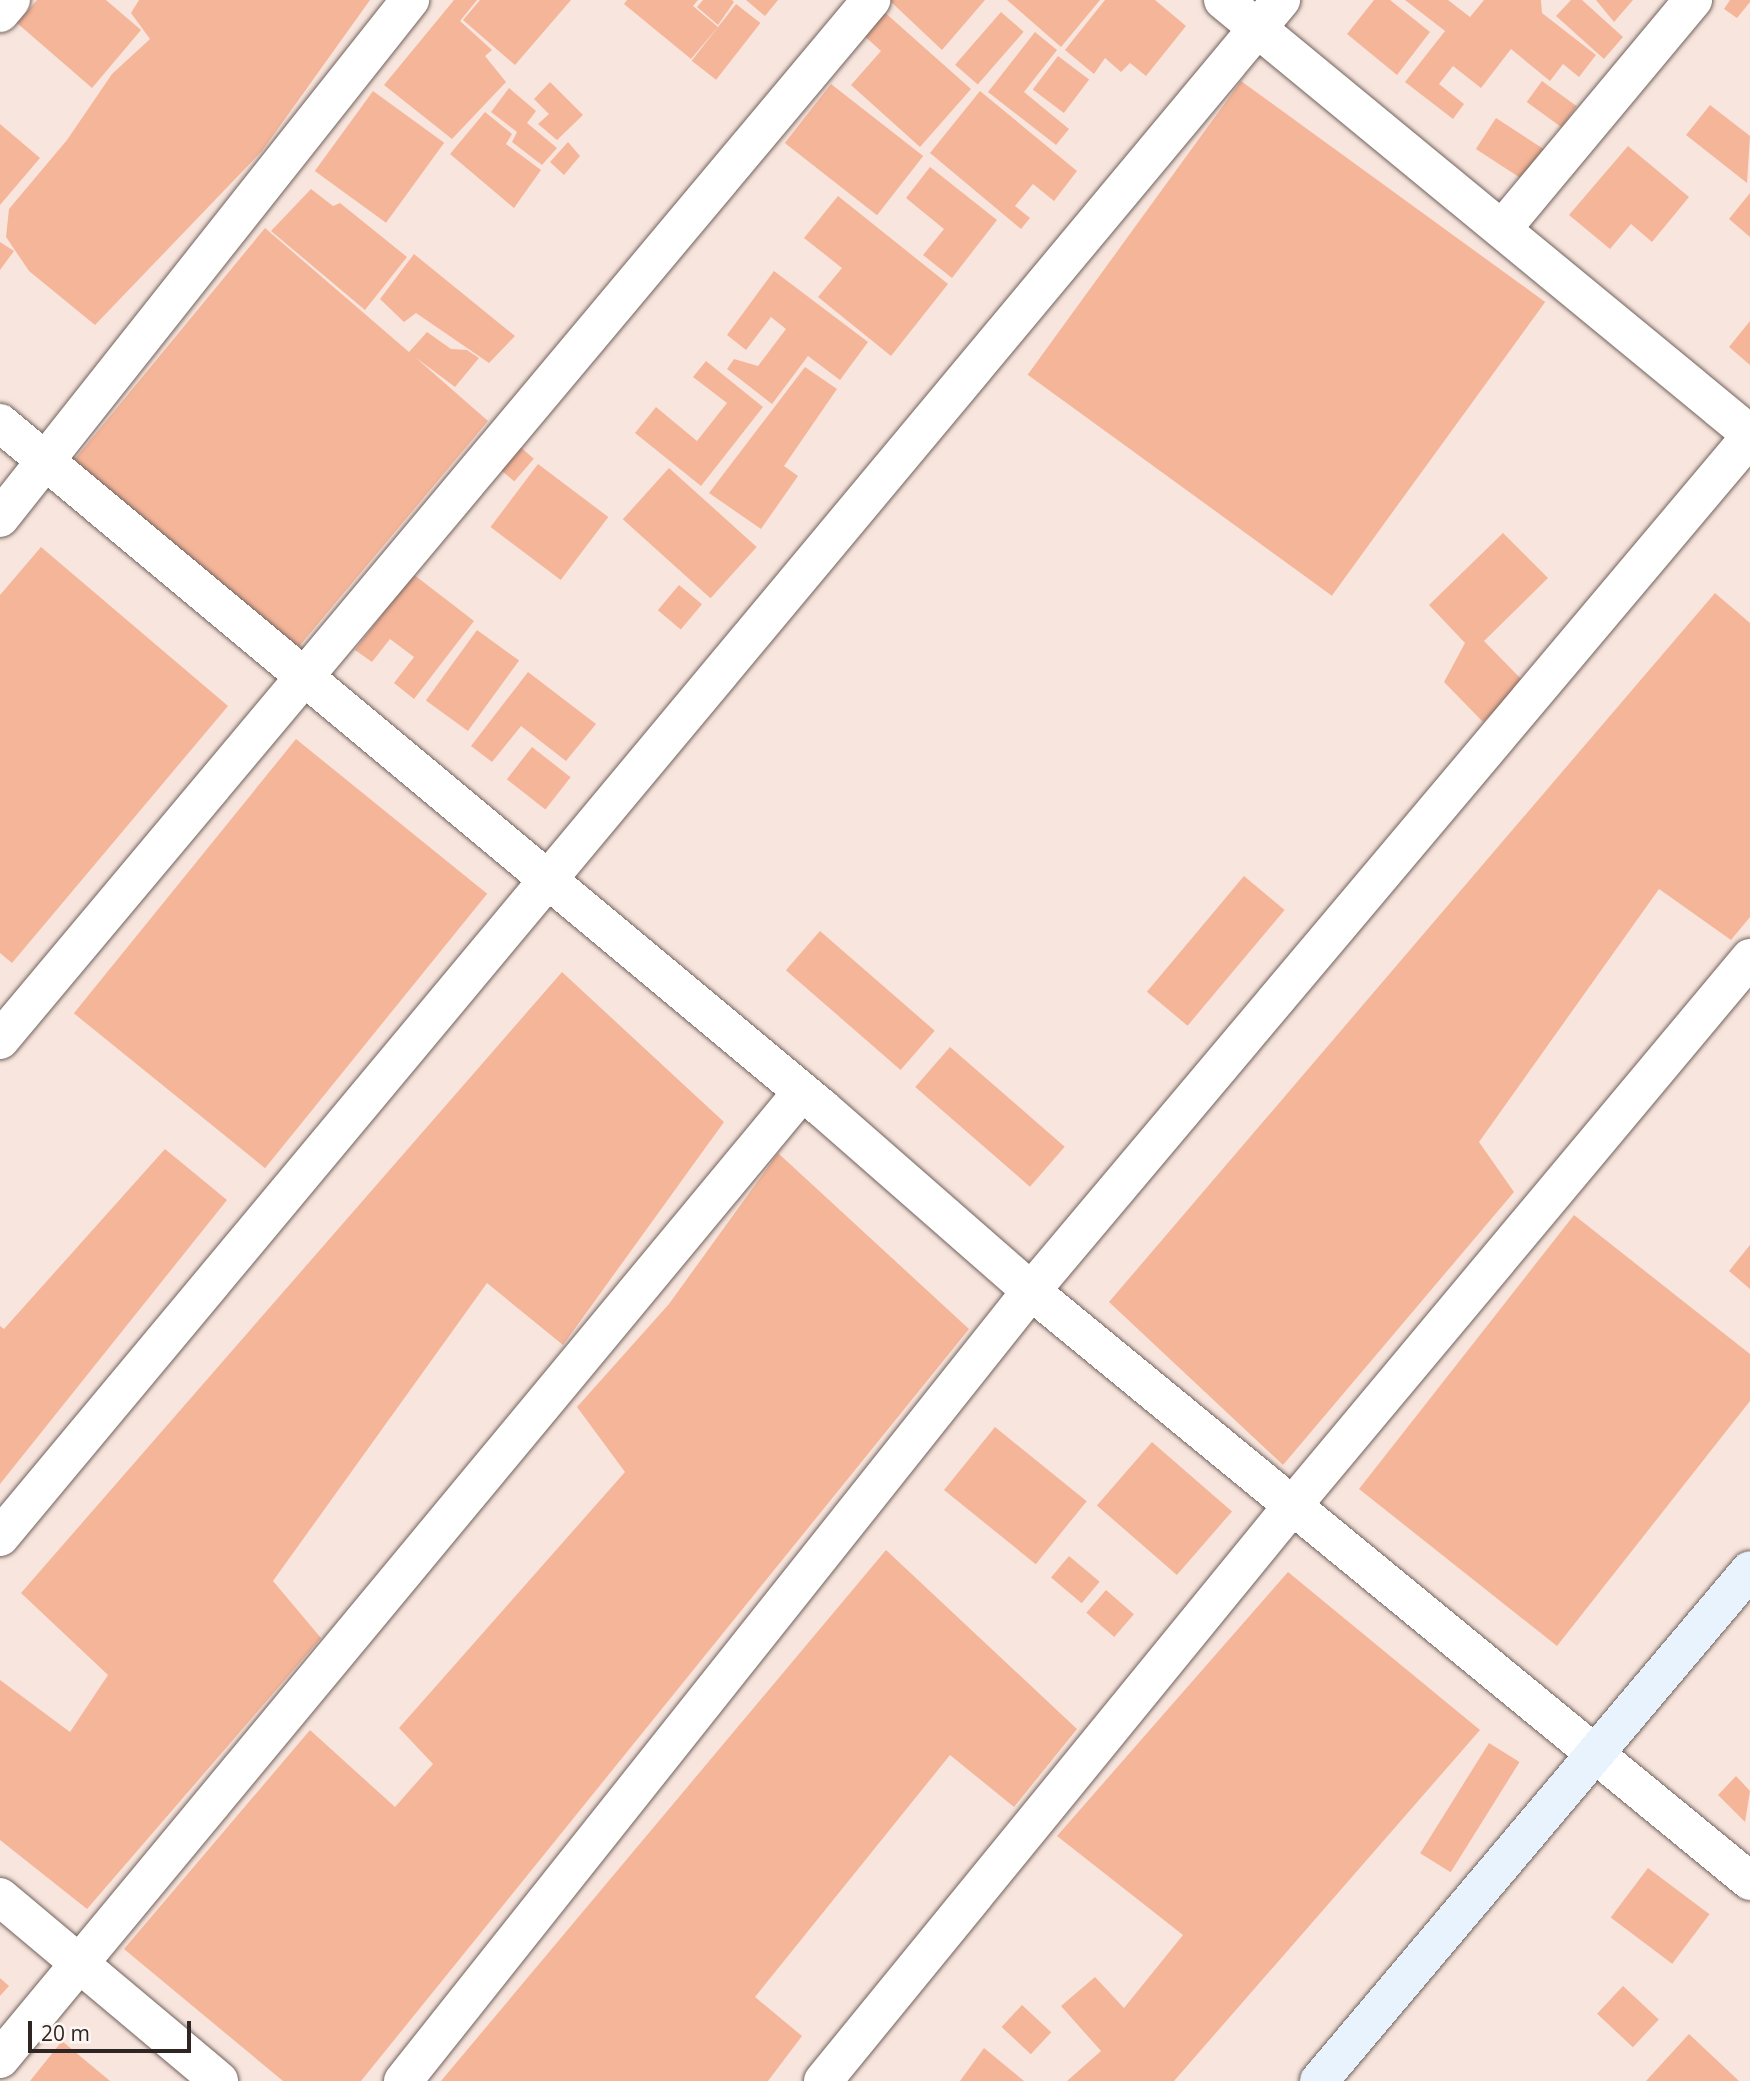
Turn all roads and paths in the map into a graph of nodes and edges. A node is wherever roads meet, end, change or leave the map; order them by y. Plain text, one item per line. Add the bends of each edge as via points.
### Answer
1 (11, 0) edge
2 (410, 0) edge
3 (871, 0) edge
4 (1223, 0) edge
5 (1693, 0) edge
6 (0, 13) edge
7 (1269, 14) edge
8 (1503, 228) junction
9 (0, 423) edge
10 (1750, 436) edge
11 (48, 463) junction
12 (0, 518) edge
13 (303, 676) junction
14 (550, 881) junction
15 (1750, 958) edge
16 (0, 1040) edge
17 (802, 1092) junction
18 (1031, 1291) junction
19 (1293, 1505) junction
20 (0, 1537) edge
21 (1750, 1570) edge
22 (1598, 1753) junction
23 (1750, 1881) edge
24 (0, 1897) edge
25 (80, 1965) junction
26 (0, 2059) edge
27 (219, 2081) edge
28 (403, 2081) edge
29 (823, 2081) edge
30 (1319, 2081) edge

1 - 6 street
2 - 11 street
3 - 13 street
4 - 7 street
5 - 8 street
7 - 8 street
7 - 14 street
8 - 10 street
9 - 11 street
10 - 18 street
11 - 12 street
11 - 13 street
13 - 14 street
13 - 16 street
14 - 17 street
14 - 20 street
15 - 19 street
17 - 18 street
17 - 25 street
18 - 19 street
18 - 28 street
19 - 22 street
19 - 29 street
21 - 22 street
22 - 23 street
22 - 30 street
24 - 25 street
25 - 26 street
25 - 27 street

